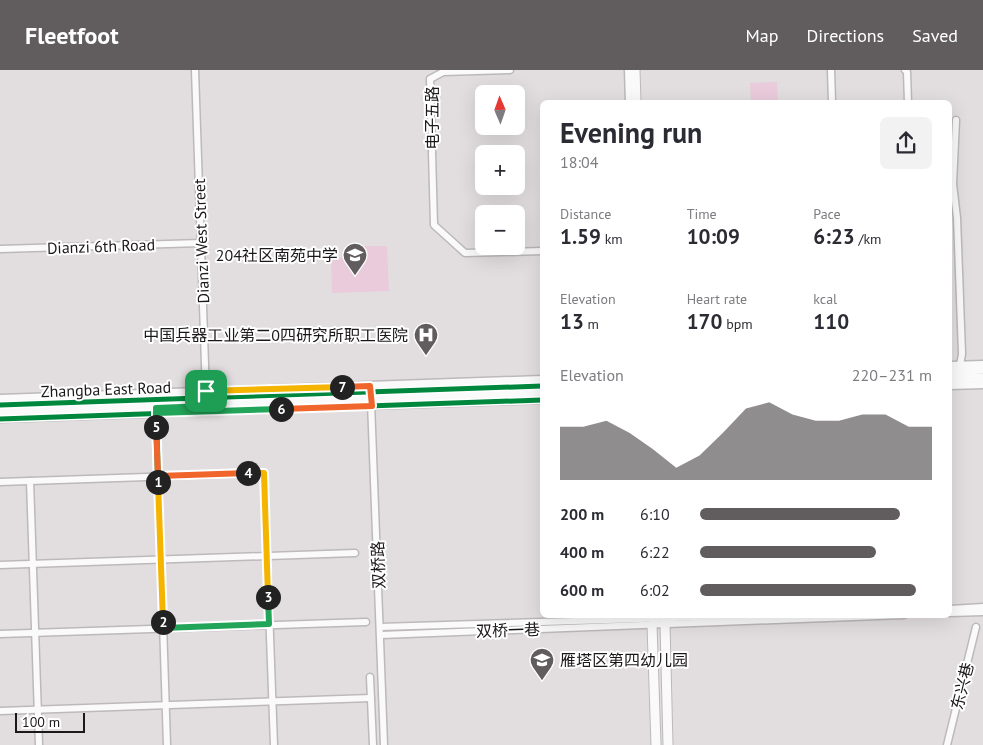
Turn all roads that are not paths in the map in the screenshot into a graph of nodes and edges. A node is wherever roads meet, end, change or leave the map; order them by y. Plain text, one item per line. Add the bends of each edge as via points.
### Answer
1 (195, 70) edge
2 (510, 70) edge
3 (628, 70) edge
4 (635, 70) edge
5 (640, 70) edge
6 (831, 70) edge
7 (905, 70) edge
8 (443, 71) edge
9 (629, 100) edge
10 (636, 100) edge
11 (640, 100) edge
12 (832, 100) edge
13 (908, 100) edge
14 (956, 120) dead end
15 (954, 218) edge
16 (201, 243) junction
17 (0, 249) edge
18 (540, 251) edge
19 (983, 364) edge
20 (952, 365) edge
21 (960, 365) junction
22 (952, 370) edge
23 (983, 370) edge
24 (983, 378) edge
25 (540, 379) edge
26 (952, 379) edge
27 (519, 383) junction
28 (983, 384) edge
29 (540, 386) edge
30 (952, 386) edge
31 (540, 394) edge
32 (371, 396) junction
33 (0, 398) edge
34 (540, 400) edge
35 (206, 401) junction
36 (0, 405) edge
37 (156, 410) junction
38 (0, 413) edge
39 (0, 419) edge
40 (158, 476) junction
41 (30, 481) junction
42 (0, 482) edge
43 (355, 553) dead end
44 (267, 555) junction
45 (160, 559) junction
46 (33, 563) junction
47 (0, 564) edge
48 (983, 607) edge
49 (952, 608) edge
50 (983, 612) edge
51 (952, 613) edge
52 (688, 618) edge
53 (722, 618) edge
54 (661, 619) edge
55 (366, 622) dead end
56 (269, 624) junction
57 (976, 627) dead end
58 (163, 628) junction
59 (381, 631) junction
60 (36, 633) junction
61 (0, 634) edge
62 (370, 677) dead end
63 (371, 698) junction
64 (273, 701) junction
65 (166, 705) junction
66 (38, 710) junction
67 (0, 711) edge
68 (39, 745) edge
69 (167, 745) edge
70 (274, 745) edge
71 (373, 745) edge
72 (384, 745) edge
73 (656, 745) edge
74 (668, 745) edge
75 (948, 745) edge

1 - 16 street, Dianzi West Street
2 - 8 street, 电子五路
3 - 9 street
4 - 10 main road
5 - 11 main road
6 - 12 street
7 - 13 street
8 - 18 street, 电子五路 via 430,79 434,225 465,254
14 - 15 street
15 - 21 street
16 - 17 street, Dianzi 6th Road
16 - 35 street, Dianzi West Street
19 - 21 street
20 - 21 street
22 - 23 main road
24 - 26 main road
25 - 27 street, Zhangba East Road
27 - 29 main road, Zhangba East Road
27 - 32 main road, Zhangba East Road
28 - 30 street
31 - 32 main road, Zhangba East Road
32 - 34 street, Zhangba East Road
32 - 35 main road, Zhangba East Road
32 - 35 street, Zhangba East Road
32 - 59 street, 双桥路
33 - 35 street, Zhangba East Road
35 - 36 main road, Zhangba East Road
35 - 37 main road, Zhangba East Road
37 - 38 main road, Zhangba East Road
37 - 39 street, Zhangba East Road
37 - 40 street
40 - 41 street
40 - 44 street via 264,473
40 - 45 street
41 - 42 street
41 - 46 street
43 - 44 street
44 - 45 street
44 - 56 street
45 - 46 street
45 - 58 street
46 - 47 street
46 - 60 street
48 - 49 street
50 - 51 street
52 - 54 street, 双桥一巷
53 - 54 street, 双桥一巷
54 - 59 street, 双桥一巷
54 - 73 main road
54 - 74 main road
55 - 56 street
56 - 58 street
56 - 64 street
57 - 75 street, 东兴巷
58 - 60 street
58 - 65 street
59 - 72 street, 双桥路
60 - 61 street
60 - 66 street
62 - 63 street
63 - 64 street
63 - 71 street
64 - 65 street
64 - 70 street
65 - 66 street
65 - 69 street
66 - 67 street
66 - 68 street

